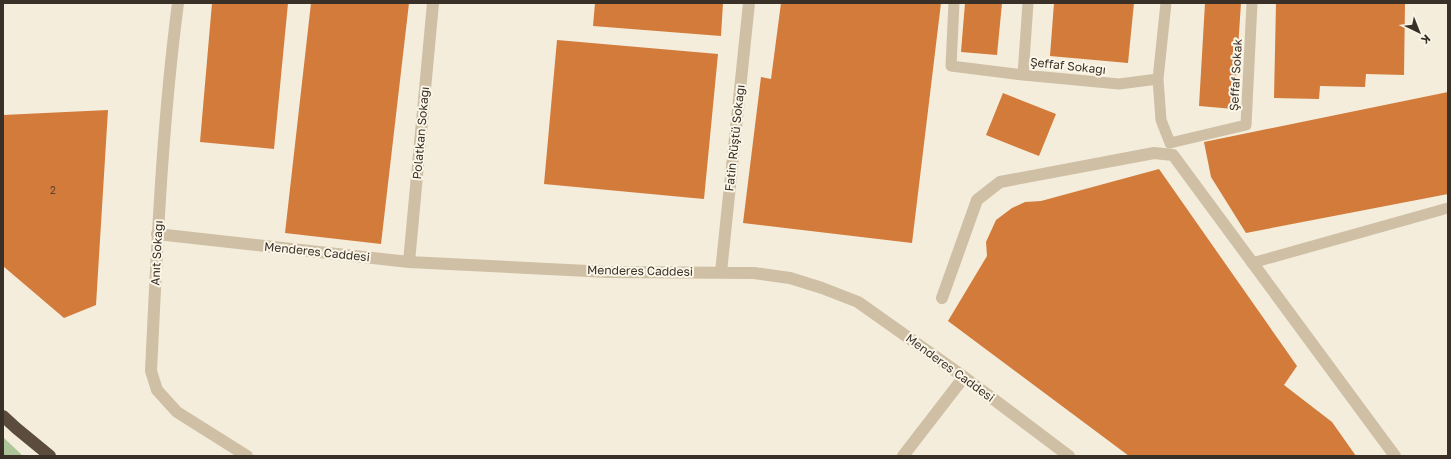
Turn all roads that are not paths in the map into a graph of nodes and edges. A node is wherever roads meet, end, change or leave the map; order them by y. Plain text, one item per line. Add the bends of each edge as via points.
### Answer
1 (178, 3) edge
2 (433, 3) edge
3 (749, 3) edge
4 (954, 3) edge
5 (1028, 3) edge
6 (1166, 3) edge
7 (1252, 3) edge
8 (1023, 75) junction
9 (1158, 79) junction
10 (1448, 208) edge
11 (157, 234) junction
12 (409, 262) junction
13 (1252, 263) junction
14 (721, 272) junction
15 (942, 298) dead end
16 (964, 377) junction
17 (3, 416) edge
18 (50, 456) edge
19 (247, 456) edge
20 (903, 456) edge
21 (1069, 456) edge
22 (1395, 456) edge

1 - 11 street, Anıt Sokağı via 170,65
2 - 12 street, Polatkan Sokağı
3 - 14 street, Fatin Rüştü Sokağı
4 - 8 lane via 951,66
5 - 8 lane, Şeffaf Sokağı
6 - 9 lane
7 - 9 lane, Şeffaf Sokak via 1246,125 1170,143 1161,120
8 - 9 lane, Şeffaf Sokağı via 1118,84
10 - 13 lane
11 - 12 street, Menderes Caddesi
11 - 19 street, Anıt Sokağı via 151,371 157,390 177,412
12 - 14 street, Menderes Caddesi via 608,272
13 - 15 street via 1173,155 1154,153 1000,182 977,200
13 - 22 street
14 - 16 street, Menderes Caddesi via 790,278 858,302
16 - 20 street
16 - 21 street, Menderes Caddesi
17 - 18 highway

